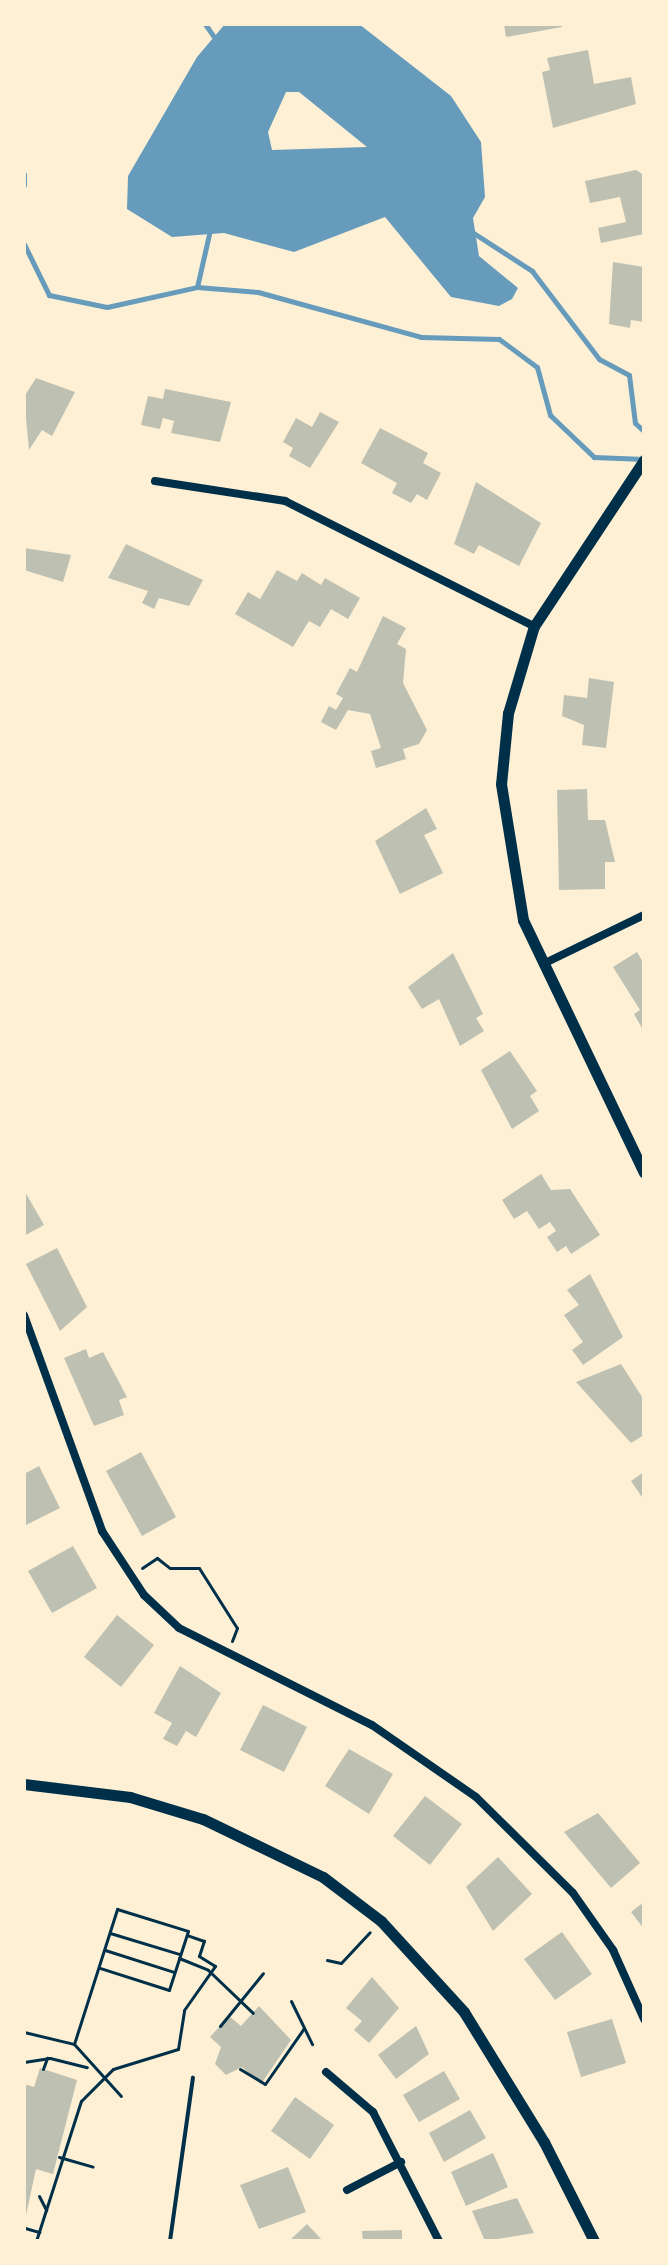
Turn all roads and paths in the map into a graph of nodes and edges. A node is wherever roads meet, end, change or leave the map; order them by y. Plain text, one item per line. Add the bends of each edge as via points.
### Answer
1 (644, 460) edge
2 (155, 481) dead end
3 (534, 626) junction
4 (644, 915) edge
5 (543, 964) junction
6 (644, 1173) edge
7 (24, 1315) edge
8 (131, 1578) junction
9 (222, 1654) junction
10 (24, 1784) edge
11 (381, 1921) junction
12 (110, 1933) junction
13 (187, 1935) junction
14 (105, 1950) junction
15 (180, 1957) junction
16 (327, 1960) dead end
17 (100, 1968) junction
18 (175, 1972) junction
19 (210, 1972) junction
20 (263, 1973) dead end
21 (239, 2000) junction
22 (291, 2001) dead end
23 (253, 2013) dead end
24 (644, 2019) edge
25 (220, 2026) dead end
26 (304, 2028) junction
27 (24, 2032) edge
28 (74, 2044) junction
29 (312, 2044) dead end
30 (47, 2058) junction
31 (24, 2062) edge
32 (87, 2067) dead end
33 (43, 2069) dead end
34 (240, 2069) dead end
35 (326, 2072) dead end
36 (104, 2076) junction
37 (193, 2078) dead end
38 (121, 2096) dead end
39 (644, 2138) edge
40 (61, 2158) junction
41 (401, 2162) junction
42 (644, 2166) edge
43 (93, 2167) dead end
44 (56, 2180) junction
45 (49, 2184) dead end
46 (347, 2190) dead end
47 (39, 2196) dead end
48 (46, 2210) junction
49 (25, 2228) edge
50 (39, 2232) junction
51 (36, 2241) edge
52 (170, 2241) edge
53 (439, 2241) edge
54 (594, 2241) edge

1 - 3 street
2 - 3 street via 285,501
3 - 5 street via 508,713 501,784 511,872
4 - 5 street
5 - 6 street
7 - 8 street via 91,1505
8 - 9 street via 179,1628
8 - 9 path via 157,1558 170,1568 199,1568 237,1628
9 - 24 street via 372,1725 476,1797 573,1893 613,1950
10 - 11 street via 130,1797 203,1819 323,1877
11 - 16 path via 341,1963
11 - 54 street via 464,2012 500,2067
12 - 13 path via 117,1909
12 - 14 path
12 - 15 path
13 - 15 path
13 - 19 path via 204,1941 199,1956 215,1966
14 - 17 path
14 - 18 path
15 - 18 path
15 - 19 path
17 - 18 path via 169,1990
17 - 28 path
19 - 21 path
19 - 36 path via 184,2010 178,2049 131,2060
20 - 21 path
21 - 23 path
21 - 25 path
22 - 26 path
26 - 29 path
26 - 34 path via 265,2084
27 - 28 path
28 - 36 path
30 - 31 path
30 - 32 path
30 - 33 path
35 - 41 street via 373,2112
36 - 38 path
36 - 40 path via 81,2101
37 - 52 lane
39 - 42 path
40 - 43 path
40 - 44 path
41 - 46 street
41 - 53 street
44 - 45 path
44 - 48 path
47 - 48 path
48 - 50 path
49 - 50 path
50 - 51 path

